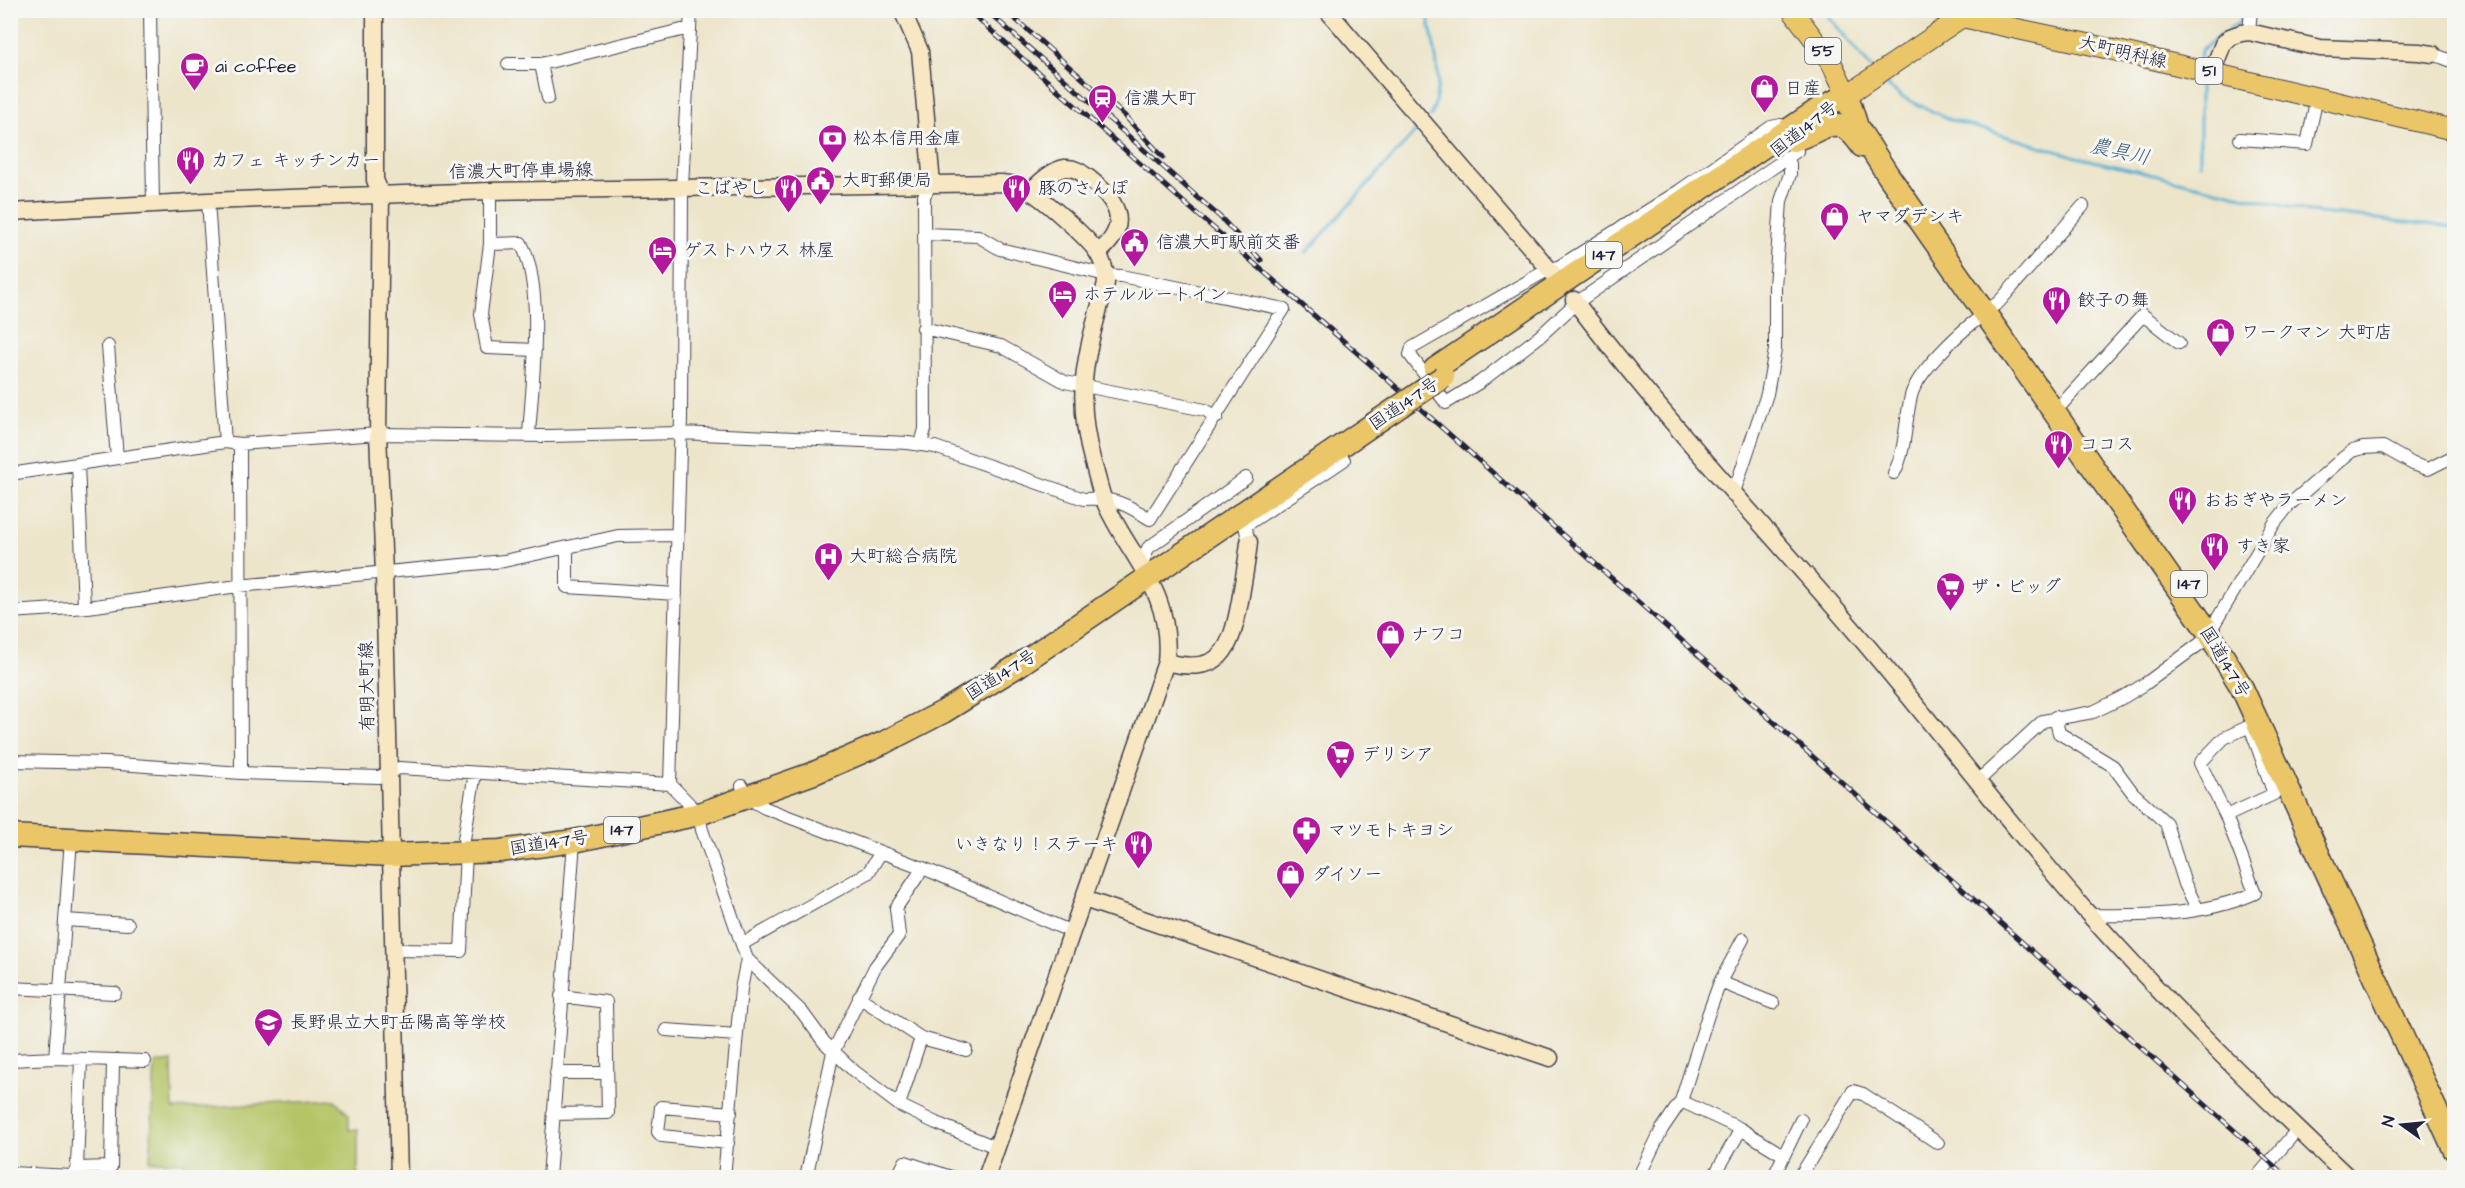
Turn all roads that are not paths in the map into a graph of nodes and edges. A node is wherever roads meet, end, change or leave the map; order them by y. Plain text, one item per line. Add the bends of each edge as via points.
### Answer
1 (150, 10) edge
2 (375, 10) edge
3 (691, 10) edge
4 (902, 10) edge
5 (1328, 10) edge
6 (1792, 10) edge
7 (1937, 10) edge
8 (2251, 10) edge
9 (1962, 17) junction
10 (690, 28) junction
11 (2249, 32) junction
12 (2433, 54) joint
13 (2454, 62) edge
14 (508, 64) dead end
15 (541, 64) junction
16 (2212, 72) junction
17 (1855, 90) junction
18 (2317, 97) junction
19 (548, 98) dead end
20 (2454, 130) edge
21 (2240, 139) dead end
22 (1789, 142) junction
23 (1888, 175) junction
24 (931, 184) junction
25 (682, 187) junction
26 (490, 191) junction
27 (1031, 191) junction
28 (381, 194) junction
29 (208, 201) junction
30 (153, 205) junction
31 (2083, 206) dead end
32 (10, 212) edge
33 (924, 234) junction
34 (490, 244) junction
35 (1098, 253) junction
36 (1553, 274) junction
37 (1106, 275) junction
38 (1575, 301) junction
39 (1988, 311) junction
40 (923, 328) junction
41 (2179, 343) dead end
42 (108, 346) dead end
43 (535, 350) junction
44 (1083, 387) junction
45 (2062, 405) junction
46 (1217, 417) junction
47 (680, 433) junction
48 (378, 434) junction
49 (529, 435) junction
50 (225, 442) junction
51 (240, 444) junction
52 (921, 444) junction
53 (2454, 456) edge
54 (117, 458) junction
55 (1344, 460) dead end
56 (78, 464) junction
57 (1894, 473) dead end
58 (10, 474) edge
59 (1246, 478) dead end
60 (1734, 492) junction
61 (1103, 498) junction
62 (677, 535) junction
63 (1249, 542) joint
64 (567, 548) junction
65 (1145, 571) junction
66 (384, 573) junction
67 (238, 586) junction
68 (675, 594) junction
69 (84, 607) junction
70 (10, 612) edge
71 (2212, 627) junction
72 (1166, 662) junction
73 (2055, 717) junction
74 (10, 761) edge
75 (241, 773) junction
76 (389, 773) junction
77 (475, 773) junction
78 (1978, 781) junction
79 (670, 784) junction
80 (744, 791) junction
81 (694, 808) junction
82 (2226, 816) junction
83 (10, 822) edge
84 (10, 836) edge
85 (71, 839) junction
86 (574, 841) junction
87 (465, 846) junction
88 (391, 848) junction
89 (881, 852) junction
90 (923, 868) junction
91 (1084, 899) junction
92 (2197, 908) junction
93 (2089, 915) junction
94 (65, 920) junction
95 (128, 924) dead end
96 (1072, 932) junction
97 (1743, 939) dead end
98 (742, 944) junction
99 (394, 950) junction
100 (747, 959) junction
101 (1720, 982) junction
102 (10, 988) edge
103 (61, 991) junction
104 (115, 993) dead end
105 (561, 996) junction
106 (859, 997) junction
107 (1773, 1003) dead end
108 (666, 1030) dead end
109 (737, 1035) junction
110 (921, 1038) junction
111 (966, 1050) dead end
112 (833, 1052) junction
113 (55, 1058) junction
114 (1550, 1058) dead end
115 (81, 1059) junction
116 (10, 1060) edge
117 (113, 1060) junction
118 (145, 1061) dead end
119 (556, 1073) junction
120 (608, 1073) junction
121 (1681, 1101) junction
122 (899, 1105) junction
123 (730, 1113) junction
124 (553, 1114) junction
125 (2454, 1118) edge
126 (1801, 1120) dead end
127 (1741, 1129) junction
128 (2297, 1130) junction
129 (728, 1143) junction
130 (1938, 1143) dead end
131 (998, 1148) junction
132 (2454, 1149) edge
133 (1783, 1155) junction
134 (10, 1173) edge
135 (74, 1174) edge
136 (399, 1178) edge
137 (549, 1178) edge
138 (724, 1178) edge
139 (806, 1178) edge
140 (897, 1178) edge
141 (954, 1178) edge
142 (986, 1178) edge
143 (1638, 1178) edge
144 (1713, 1178) edge
145 (1773, 1178) edge
146 (1799, 1178) edge
147 (2256, 1178) edge
148 (2349, 1178) edge

1 - 30 street
2 - 28 street, 有明大町線 via 375,180
3 - 10 street
4 - 24 street via 920,51
5 - 36 street
6 - 17 main road, 55
7 - 9 street
8 - 11 street
9 - 16 main road, 大町明科線 / 51
9 - 17 main road
10 - 15 street
10 - 25 street
11 - 12 street via 2320,48
11 - 16 street via 2229,38
12 - 13 street
14 - 15 street
15 - 19 street
16 - 18 main road, 大町明科線 / 51
17 - 22 highway, 国道147号 / 147 via 1819,109
17 - 23 highway, 国道147号 / 147 via 1857,127
17 - 39 highway, 国道147号 / 147 via 1897,171
18 - 20 main road, 大町明科線 / 51
18 - 21 street via 2307,144
22 - 23 highway, 147 via 1825,125 1850,130 1879,170
22 - 36 street via 1786,127 1771,127
22 - 38 street
22 - 60 street via 1790,174 1781,201 1774,350 1767,394
22 - 65 highway, 国道147号 / 147
23 - 39 highway, 国道147号 / 147
24 - 25 street, 信濃大町停車場線
24 - 27 street, 信濃大町停車場線 via 1001,183
24 - 33 street via 924,196
25 - 26 street, 信濃大町停車場線
25 - 47 street
26 - 28 street, 信濃大町停車場線
26 - 34 street
27 - 35 street
27 - 35 street via 1063,168 1079,171 1097,185 1115,206 1119,221 1110,243
28 - 29 street, 信濃大町停車場線
28 - 48 street, 有明大町線
29 - 30 street, 信濃大町停車場線
29 - 50 street
30 - 32 street, 信濃大町停車場線
31 - 39 street
33 - 37 street via 978,237 1000,249
33 - 40 street
34 - 43 street via 521,243 529,258
34 - 43 street via 482,314 487,348
35 - 37 street
36 - 38 street via 1544,272 1410,351 1446,403 1540,336
37 - 44 street
37 - 46 street via 1284,309
38 - 60 street
39 - 45 highway, 国道147号 / 147
39 - 57 street via 1943,350 1913,389
39 - 71 highway, 国道147号 / 147
40 - 44 street via 1001,346 1053,376
40 - 52 street via 925,429
41 - 45 street via 2144,315
42 - 54 street
43 - 49 street
44 - 46 street via 1205,410
44 - 61 street via 1085,432
45 - 71 highway, 国道147号 / 147
46 - 61 street via 1150,519 1124,503
47 - 49 street
47 - 52 street
47 - 62 street
48 - 49 street
48 - 51 street
48 - 66 street, 有明大町線
50 - 51 street
50 - 54 street
51 - 67 street
52 - 61 street via 1084,499
53 - 71 street via 2428,469 2383,447 2352,451 2281,515
54 - 56 street
55 - 63 street via 1245,526
56 - 58 street
56 - 69 street
59 - 65 street via 1148,548
60 - 78 street
61 - 65 street
62 - 64 street via 618,536
62 - 68 street
63 - 72 street via 1236,622 1222,654 1198,666
64 - 66 street via 504,561
64 - 68 street via 567,587
65 - 72 street via 1166,622
65 - 80 highway, 国道147号 / 147 via 923,707
66 - 67 street
66 - 76 street, 有明大町線
67 - 69 street
67 - 75 street
68 - 79 street
69 - 70 street
71 - 73 street via 2201,643 2122,698 2093,712
71 - 125 highway, 国道147号 / 147 via 2249,678
71 - 132 highway, 国道147号 / 147
72 - 91 street
73 - 78 street via 2038,725
73 - 92 street via 2059,733 2113,766 2133,793 2166,823 2185,884
74 - 75 street
75 - 76 street via 379,777
76 - 77 street via 399,768
76 - 88 street, 有明大町線
77 - 79 street
77 - 87 street
78 - 93 street
79 - 81 street
80 - 81 highway, 国道147号 / 147
80 - 89 street via 765,808
81 - 86 highway, 国道147号 / 147
81 - 87 highway, 国道147号 / 147
81 - 98 street
82 - 82 street via 2200,763 2224,738 2250,726 2274,794
82 - 92 street via 2255,893 2233,903
83 - 88 highway, 国道147号 / 147
84 - 85 highway, 国道147号 / 147
85 - 88 highway, 国道147号 / 147
85 - 94 street
86 - 87 highway, 国道147号 / 147
86 - 105 street
87 - 88 highway, 国道147号 / 147
87 - 99 street via 461,951
88 - 99 street, 有明大町線
89 - 90 street
89 - 98 street via 868,873
90 - 96 street
90 - 106 street via 896,908 899,935
91 - 96 street
91 - 114 street
92 - 93 street via 2149,916
93 - 128 street
94 - 95 street
94 - 103 street
96 - 131 street
97 - 101 street
98 - 100 street
99 - 136 street, 有明大町線
100 - 109 street
100 - 112 street via 802,1012
101 - 107 street
101 - 121 street
102 - 103 street
103 - 104 street
103 - 113 street
105 - 119 street
105 - 120 street via 606,1002
106 - 110 street
106 - 112 street
108 - 109 street
109 - 123 street
110 - 111 street
110 - 122 street
112 - 122 street
112 - 139 street
113 - 115 street
113 - 116 street
115 - 117 street
115 - 135 street
117 - 118 street
117 - 135 street via 111,1167
119 - 120 street
119 - 124 street
120 - 124 street via 608,1113
121 - 127 street
121 - 143 street
122 - 131 street
123 - 129 street
123 - 129 street via 661,1107 658,1132 662,1136
124 - 137 street
126 - 133 street
127 - 133 street
127 - 144 street
128 - 147 street
128 - 148 street
129 - 138 street
130 - 146 street via 1863,1094 1853,1092
131 - 142 street
133 - 145 street
134 - 135 street
140 - 141 street via 905,1162

